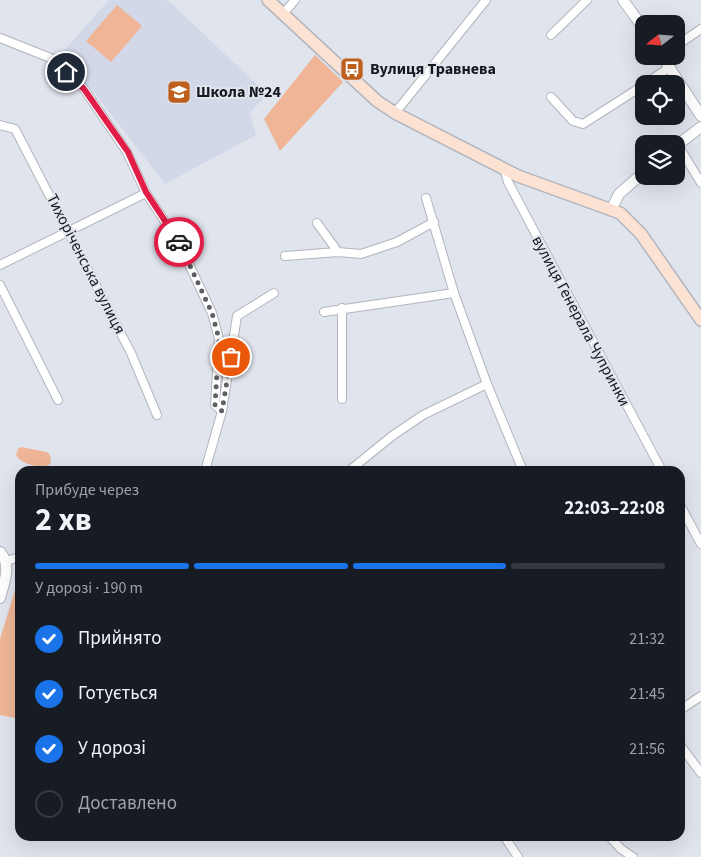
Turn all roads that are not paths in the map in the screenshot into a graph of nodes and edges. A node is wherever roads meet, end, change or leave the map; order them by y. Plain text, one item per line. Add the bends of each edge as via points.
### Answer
1 (268, 0) edge
2 (295, 0) edge
3 (486, 0) edge
4 (586, 0) edge
5 (623, 0) edge
6 (284, 14) junction
7 (635, 17) edge
8 (701, 29) edge
9 (551, 34) dead end
10 (0, 38) edge
11 (685, 40) edge
12 (670, 67) joint
13 (658, 75) edge
14 (635, 91) edge
15 (551, 97) dead end
16 (394, 113) junction
17 (701, 116) edge
18 (0, 125) edge
19 (701, 128) edge
20 (685, 139) edge
21 (685, 158) edge
22 (504, 168) junction
23 (635, 179) edge
24 (701, 183) edge
25 (146, 192) junction
26 (426, 198) dead end
27 (612, 208) junction
28 (434, 222) junction
29 (317, 224) dead end
30 (70, 231) junction
31 (338, 252) junction
32 (285, 256) dead end
33 (0, 265) edge
34 (0, 285) edge
35 (274, 293) dead end
36 (454, 294) junction
37 (342, 308) junction
38 (324, 312) dead end
39 (701, 320) edge
40 (487, 384) junction
41 (342, 398) dead end
42 (58, 400) dead end
43 (222, 411) junction
44 (157, 415) dead end
45 (206, 466) edge
46 (355, 466) edge
47 (521, 466) edge
48 (659, 466) edge
49 (685, 514) edge
50 (701, 544) edge
51 (0, 552) edge
52 (15, 558) edge
53 (6, 561) junction
54 (0, 598) edge
55 (701, 696) edge
56 (685, 707) edge
57 (685, 752) edge
58 (701, 773) edge
59 (507, 841) edge
60 (614, 841) edge
61 (518, 857) edge
62 (633, 857) edge

1 - 6 main road
2 - 6 street
3 - 16 street
4 - 9 street
5 - 7 street
6 - 16 main road
8 - 11 street
10 - 25 street via 52,59 84,89 128,152
12 - 13 street
12 - 17 street
14 - 15 street via 584,124 573,121
16 - 22 main road
18 - 30 street, Тихоріченська вулиця via 15,129
19 - 20 street
21 - 24 street
22 - 27 main road via 539,184
22 - 48 street, вулиця Генерала Чупринки via 508,182
23 - 27 street via 622,190
25 - 30 street
25 - 43 street via 178,241 212,313 219,339 215,405
26 - 28 street
27 - 39 main road via 642,234
28 - 31 street via 375,250 361,254
28 - 36 street
29 - 31 street
30 - 33 street
30 - 44 street, Тихоріченська вулиця via 131,353
31 - 32 street
34 - 42 street
35 - 43 street via 237,316
36 - 37 street
36 - 40 street
37 - 38 street
37 - 41 street
40 - 46 street via 423,415
40 - 47 street
43 - 45 street
49 - 50 street
51 - 53 street
52 - 53 street
53 - 54 street
55 - 56 street
57 - 58 street
59 - 61 street
60 - 62 street

